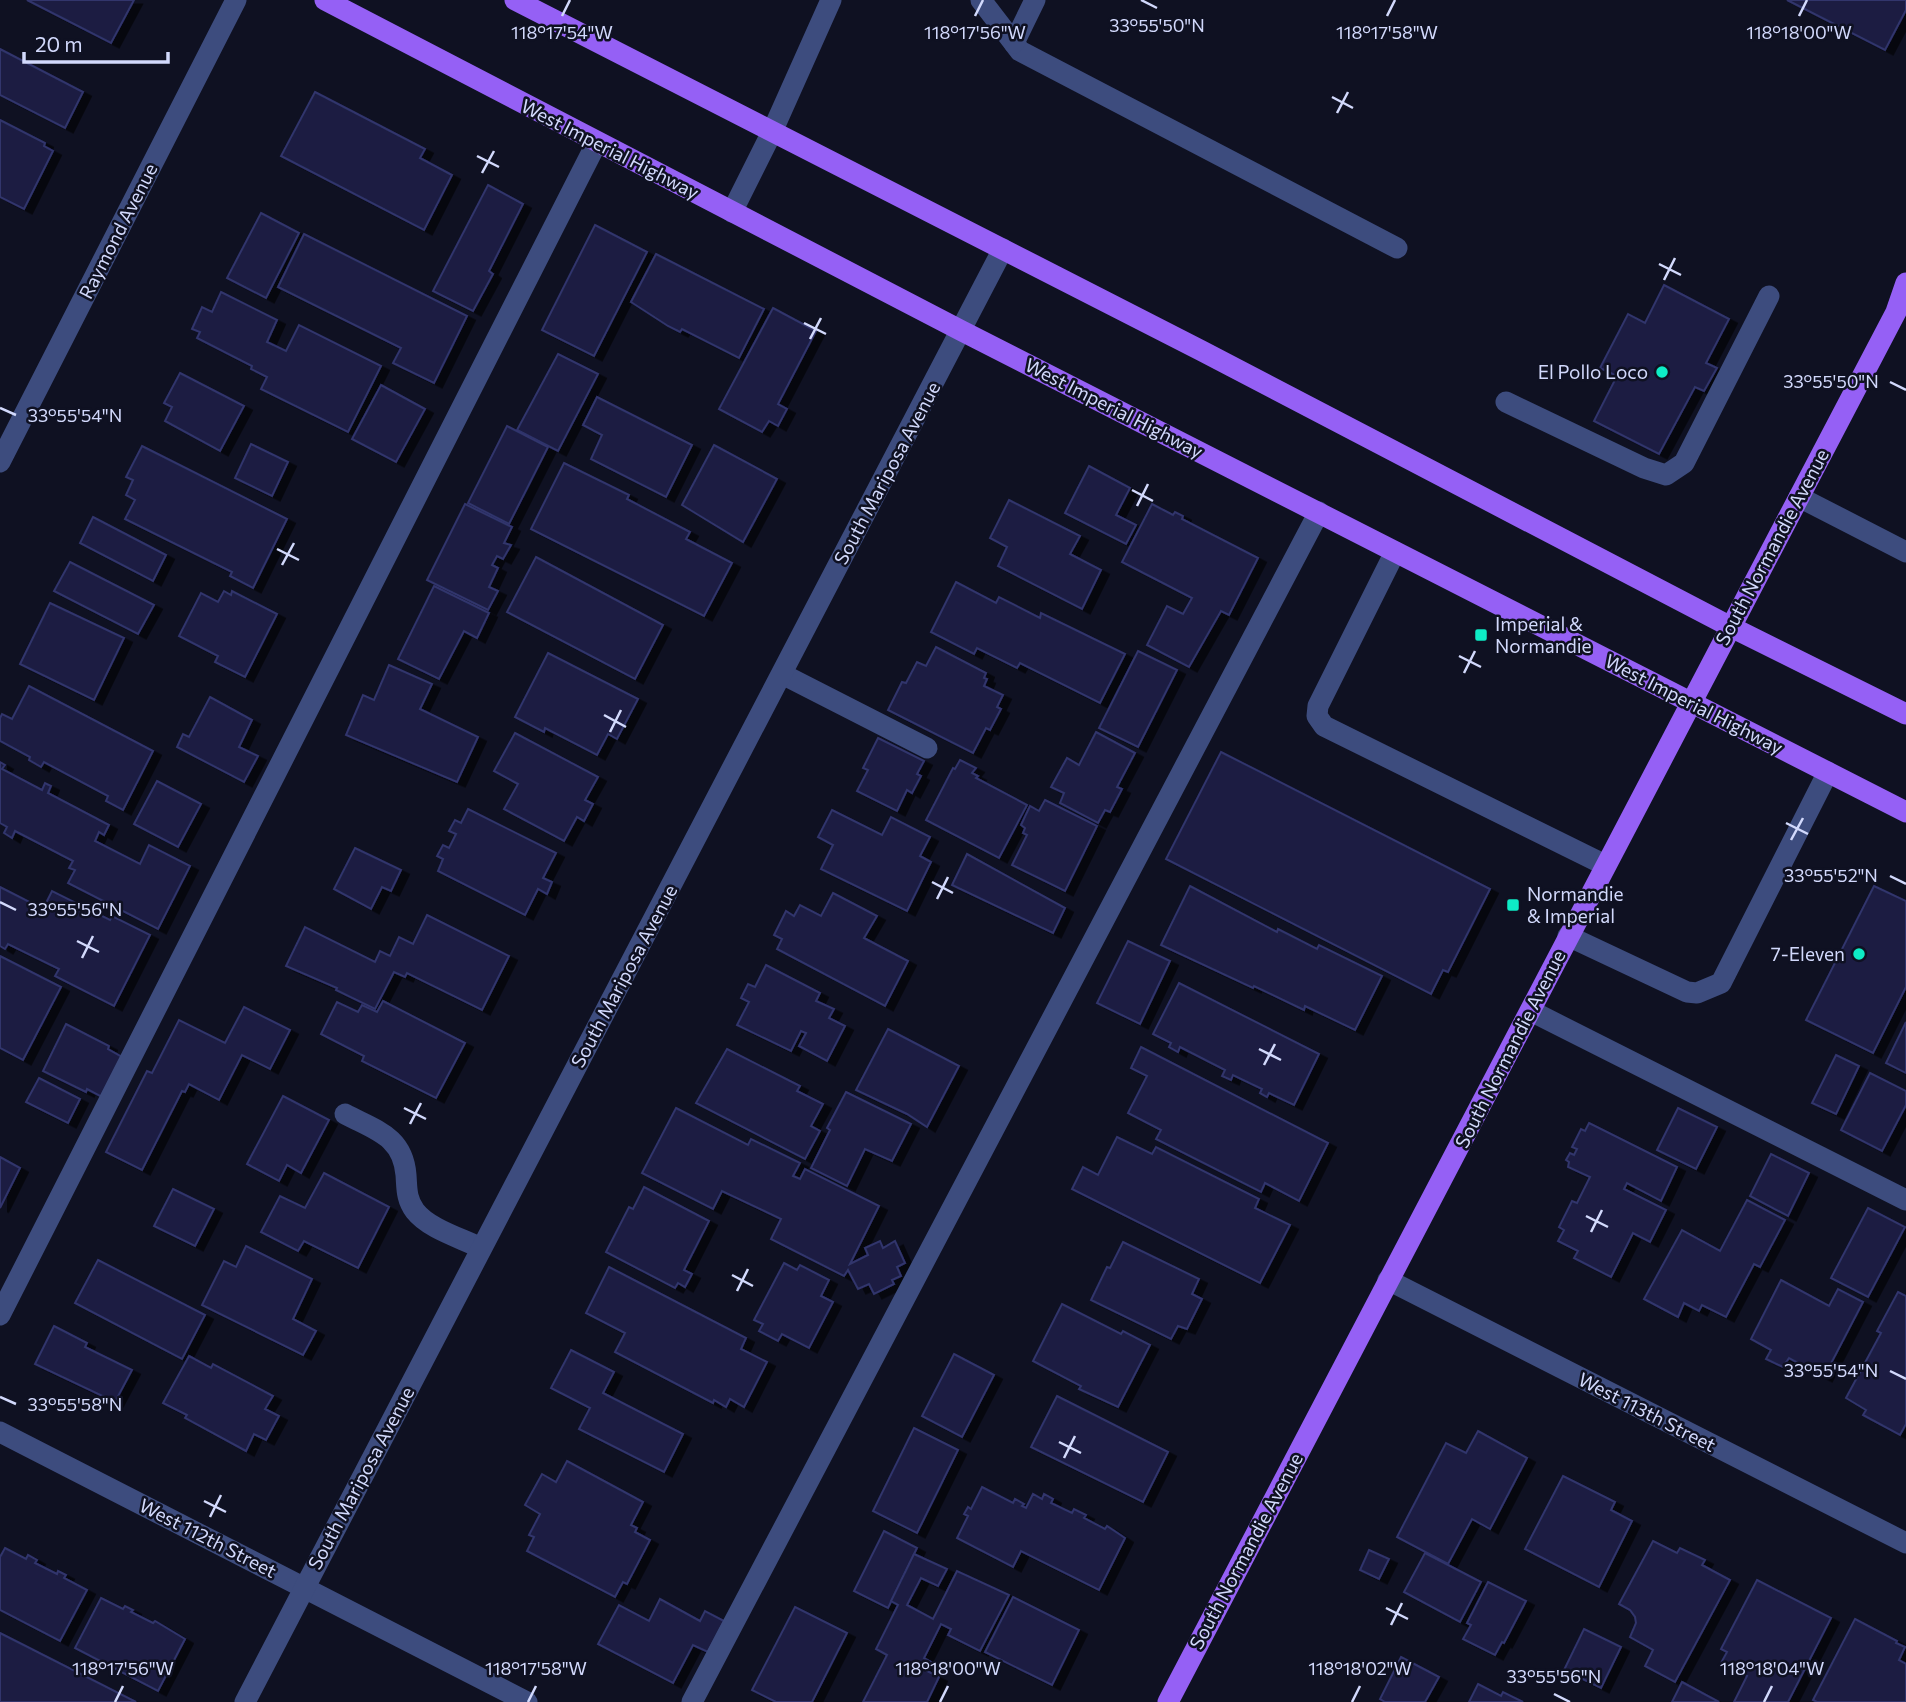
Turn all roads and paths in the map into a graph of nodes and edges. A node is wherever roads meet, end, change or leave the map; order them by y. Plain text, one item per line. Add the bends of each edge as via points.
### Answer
1 (236, 0) edge
2 (325, 0) edge
3 (515, 0) edge
4 (831, 0) edge
5 (981, 0) edge
6 (1035, 0) edge
7 (1014, 43) junction
8 (772, 132) junction
9 (597, 142) junction
10 (732, 212) junction
11 (1397, 248) dead end
12 (1003, 249) junction
13 (1906, 283) edge
14 (1769, 296) dead end
15 (1901, 315) edge
16 (962, 331) junction
17 (1506, 402) dead end
18 (0, 462) edge
19 (1799, 497) junction
20 (1319, 512) junction
21 (1395, 552) junction
22 (1906, 552) edge
23 (1731, 627) junction
24 (782, 674) junction
25 (1690, 702) junction
26 (1906, 714) edge
27 (927, 748) dead end
28 (1828, 772) junction
29 (1906, 812) edge
30 (1605, 865) junction
31 (1568, 936) junction
32 (1531, 1012) junction
33 (345, 1114) dead end
34 (1906, 1200) edge
35 (481, 1248) junction
36 (1388, 1280) junction
37 (0, 1315) edge
38 (0, 1432) edge
39 (1906, 1543) edge
40 (304, 1587) junction
41 (245, 1702) edge
42 (527, 1702) edge
43 (692, 1702) edge
44 (1167, 1702) edge

1 - 18 street, Raymond Avenue
2 - 9 main road, West Imperial Highway
3 - 8 main road
4 - 8 street
5 - 7 street
6 - 7 street
7 - 11 street via 1020,51
8 - 10 street
8 - 12 main road
9 - 10 main road, West Imperial Highway
9 - 37 street
10 - 16 main road, West Imperial Highway
12 - 16 street, South Mariposa Avenue
12 - 23 main road
13 - 15 main road, South Normandie Avenue
14 - 17 street via 1684,463 1666,475
15 - 19 main road, South Normandie Avenue
16 - 20 main road, West Imperial Highway
16 - 24 street, South Mariposa Avenue
19 - 22 street
19 - 23 main road, South Normandie Avenue
20 - 21 main road, West Imperial Highway
20 - 43 street
21 - 25 main road, West Imperial Highway
21 - 30 street via 1317,716 1324,726
23 - 25 main road, South Normandie Avenue
23 - 26 main road
24 - 27 street
24 - 35 street, South Mariposa Avenue
25 - 28 main road, West Imperial Highway
25 - 30 main road, South Normandie Avenue
28 - 29 main road, West Imperial Highway
28 - 31 street via 1721,983 1697,993 1686,992
30 - 31 main road, South Normandie Avenue
31 - 32 main road, South Normandie Avenue
32 - 34 street
32 - 36 main road, South Normandie Avenue
33 - 35 street via 390,1137 401,1151 407,1196 415,1211
35 - 40 street, South Mariposa Avenue
36 - 39 street, West 113th Street
36 - 44 main road, South Normandie Avenue
38 - 40 street, West 112th Street
40 - 41 street, South Mariposa Avenue
40 - 42 street, West 112th Street

